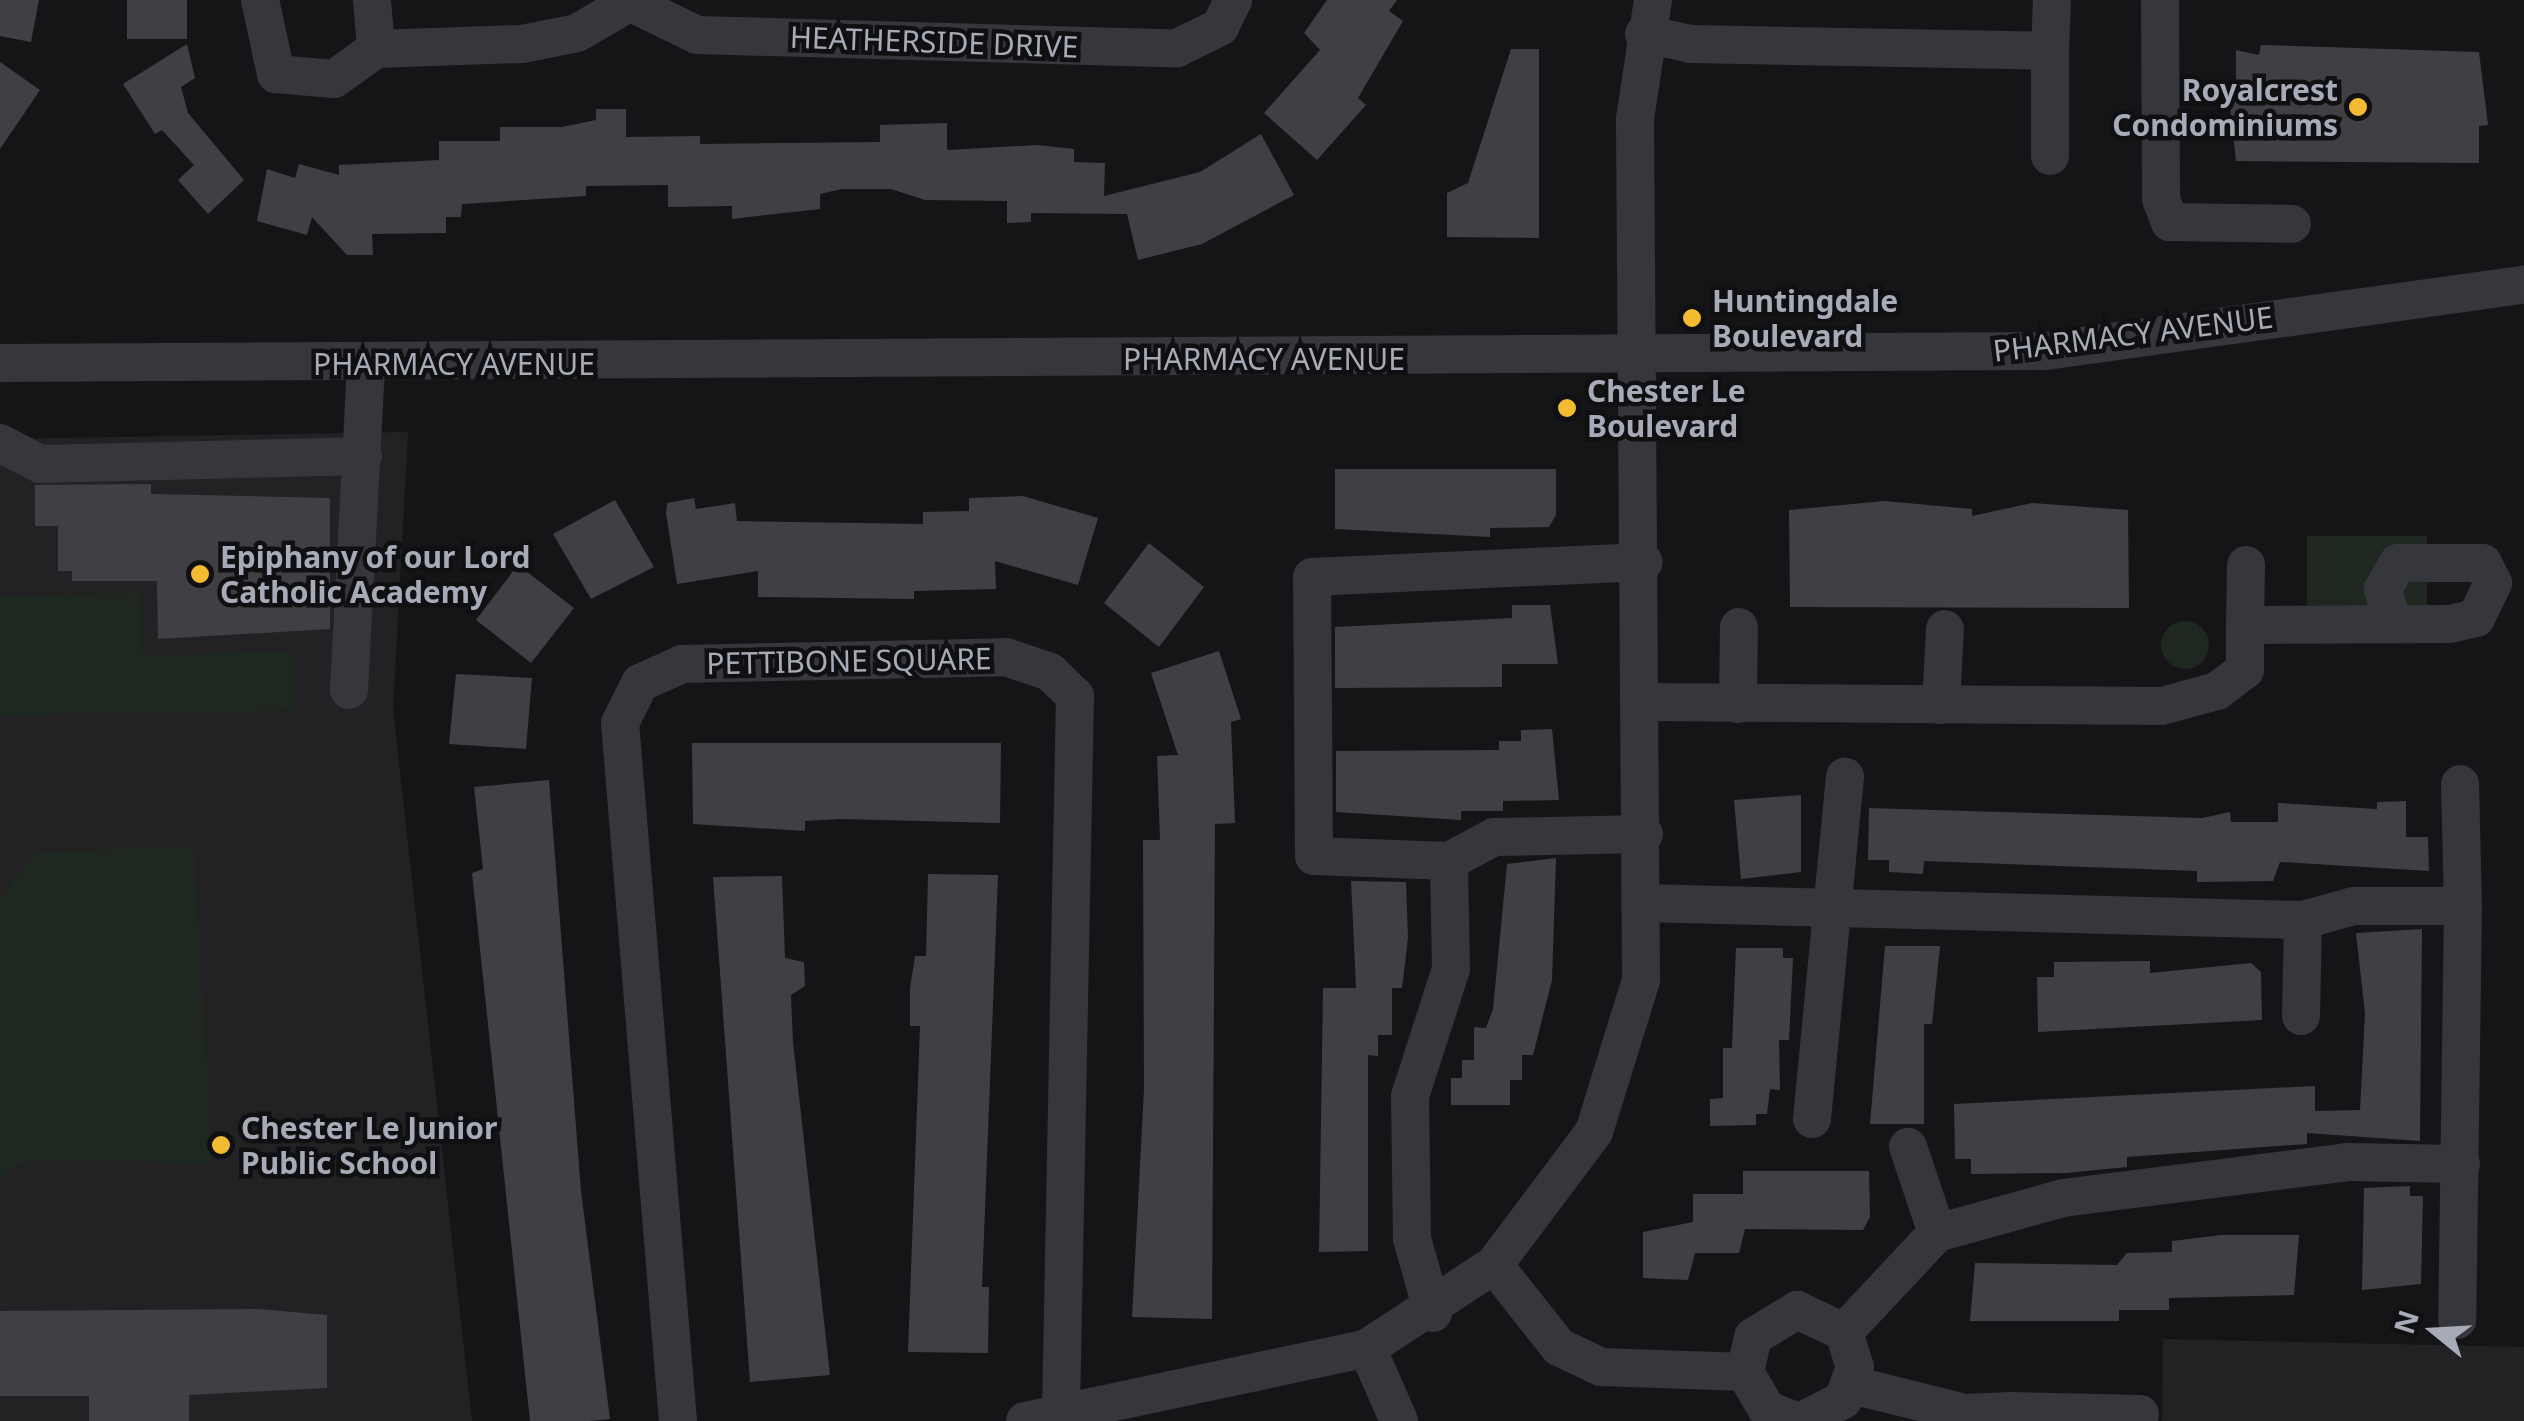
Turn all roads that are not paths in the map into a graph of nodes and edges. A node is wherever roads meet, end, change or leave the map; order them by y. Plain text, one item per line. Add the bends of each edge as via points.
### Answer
1 (260, 0) edge
2 (372, 0) edge
3 (1233, 0) edge
4 (2052, 0) edge
5 (2160, 0) edge
6 (625, 3) edge
7 (1648, 17) edge
8 (376, 49) junction
9 (2050, 51) junction
10 (2050, 156) dead end
11 (2292, 224) dead end
12 (2524, 285) edge
13 (1638, 356) junction
14 (0, 363) edge
15 (366, 365) junction
16 (0, 443) edge
17 (363, 456) junction
18 (1644, 562) junction
19 (2246, 564) dead end
20 (2405, 624) dead end
21 (2246, 625) junction
22 (1739, 627) dead end
23 (1945, 629) dead end
24 (349, 690) dead end
25 (1645, 702) junction
26 (1738, 704) junction
27 (1941, 705) junction
28 (1845, 778) dead end
29 (2460, 784) dead end
30 (1644, 834) junction
31 (1449, 861) junction
32 (1644, 903) junction
33 (1832, 906) junction
34 (2464, 906) junction
35 (2303, 920) junction
36 (2301, 1016) dead end
37 (1812, 1118) dead end
38 (1908, 1147) dead end
39 (2461, 1164) junction
40 (1937, 1233) junction
41 (1494, 1265) junction
42 (1433, 1312) junction
43 (2458, 1320) dead end
44 (1844, 1332) junction
45 (1367, 1348) junction
46 (1745, 1372) junction
47 (1852, 1385) junction
48 (2140, 1414) dead end
49 (2010, 1416) edge
50 (1043, 1418) edge
51 (1781, 1418) edge
52 (678, 1421) edge
53 (1398, 1421) edge

1 - 8 street via 276,74 334,80
2 - 8 street
3 - 6 street, HEATHERSIDE DRIVE via 1220,27 1177,48 697,36
4 - 9 street
5 - 11 street via 2160,200 2170,222
6 - 8 street via 577,34 522,44
7 - 9 street via 1691,44
7 - 13 street via 1634,120
9 - 10 street
12 - 13 street, PHARMACY AVENUE via 2046,351
13 - 15 street, PHARMACY AVENUE
13 - 18 street
14 - 15 street, PHARMACY AVENUE
15 - 17 street
16 - 17 street via 40,464
17 - 24 street
18 - 25 street
18 - 31 street via 1312,577 1314,856
19 - 21 street
20 - 21 street
21 - 27 street via 2245,670 2217,691 2180,701
22 - 26 street
23 - 27 street
25 - 26 street
25 - 30 street
26 - 27 street
28 - 33 street
29 - 34 street
30 - 31 street via 1494,837
30 - 32 street
31 - 42 street via 1451,969 1410,1096 1412,1239
32 - 33 street
32 - 41 street via 1641,980 1594,1132
33 - 35 street
33 - 37 street
34 - 35 street via 2354,906
34 - 39 street
35 - 36 street
38 - 40 street
39 - 40 street via 2346,1162 2062,1198
39 - 43 street
40 - 44 street
41 - 42 street
41 - 46 street via 1559,1346 1601,1367
42 - 45 street
44 - 46 street via 1815,1312 1780,1314 1753,1337
44 - 47 street
45 - 50 street
45 - 53 street
46 - 51 street
47 - 49 street via 1965,1413
47 - 51 street via 1831,1412
48 - 49 street
50 - 52 street, PETTIBONE SQUARE via 1075,696 1050,672 987,658 682,664 640,683 620,723

